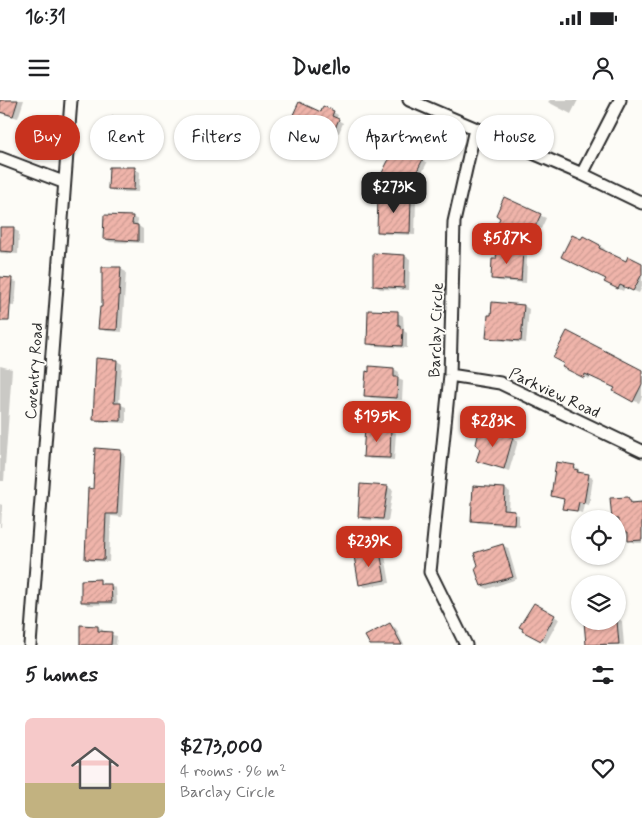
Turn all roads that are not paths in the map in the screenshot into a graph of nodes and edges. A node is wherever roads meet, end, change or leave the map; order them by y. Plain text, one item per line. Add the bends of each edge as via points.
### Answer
1 (71, 100) edge
2 (409, 100) edge
3 (620, 100) edge
4 (475, 129) junction
5 (0, 158) edge
6 (582, 174) junction
7 (63, 182) junction
8 (642, 203) edge
9 (450, 375) junction
10 (642, 451) edge
11 (30, 645) edge
12 (466, 645) edge

1 - 7 street, Coventry Road
2 - 4 street
3 - 6 street
4 - 6 street
4 - 9 street, Barclay Circle via 454,222
5 - 7 street
6 - 8 street
7 - 11 street, Coventry Road
9 - 10 street, Parkview Road via 500,382
9 - 12 street, Barclay Circle via 430,572

